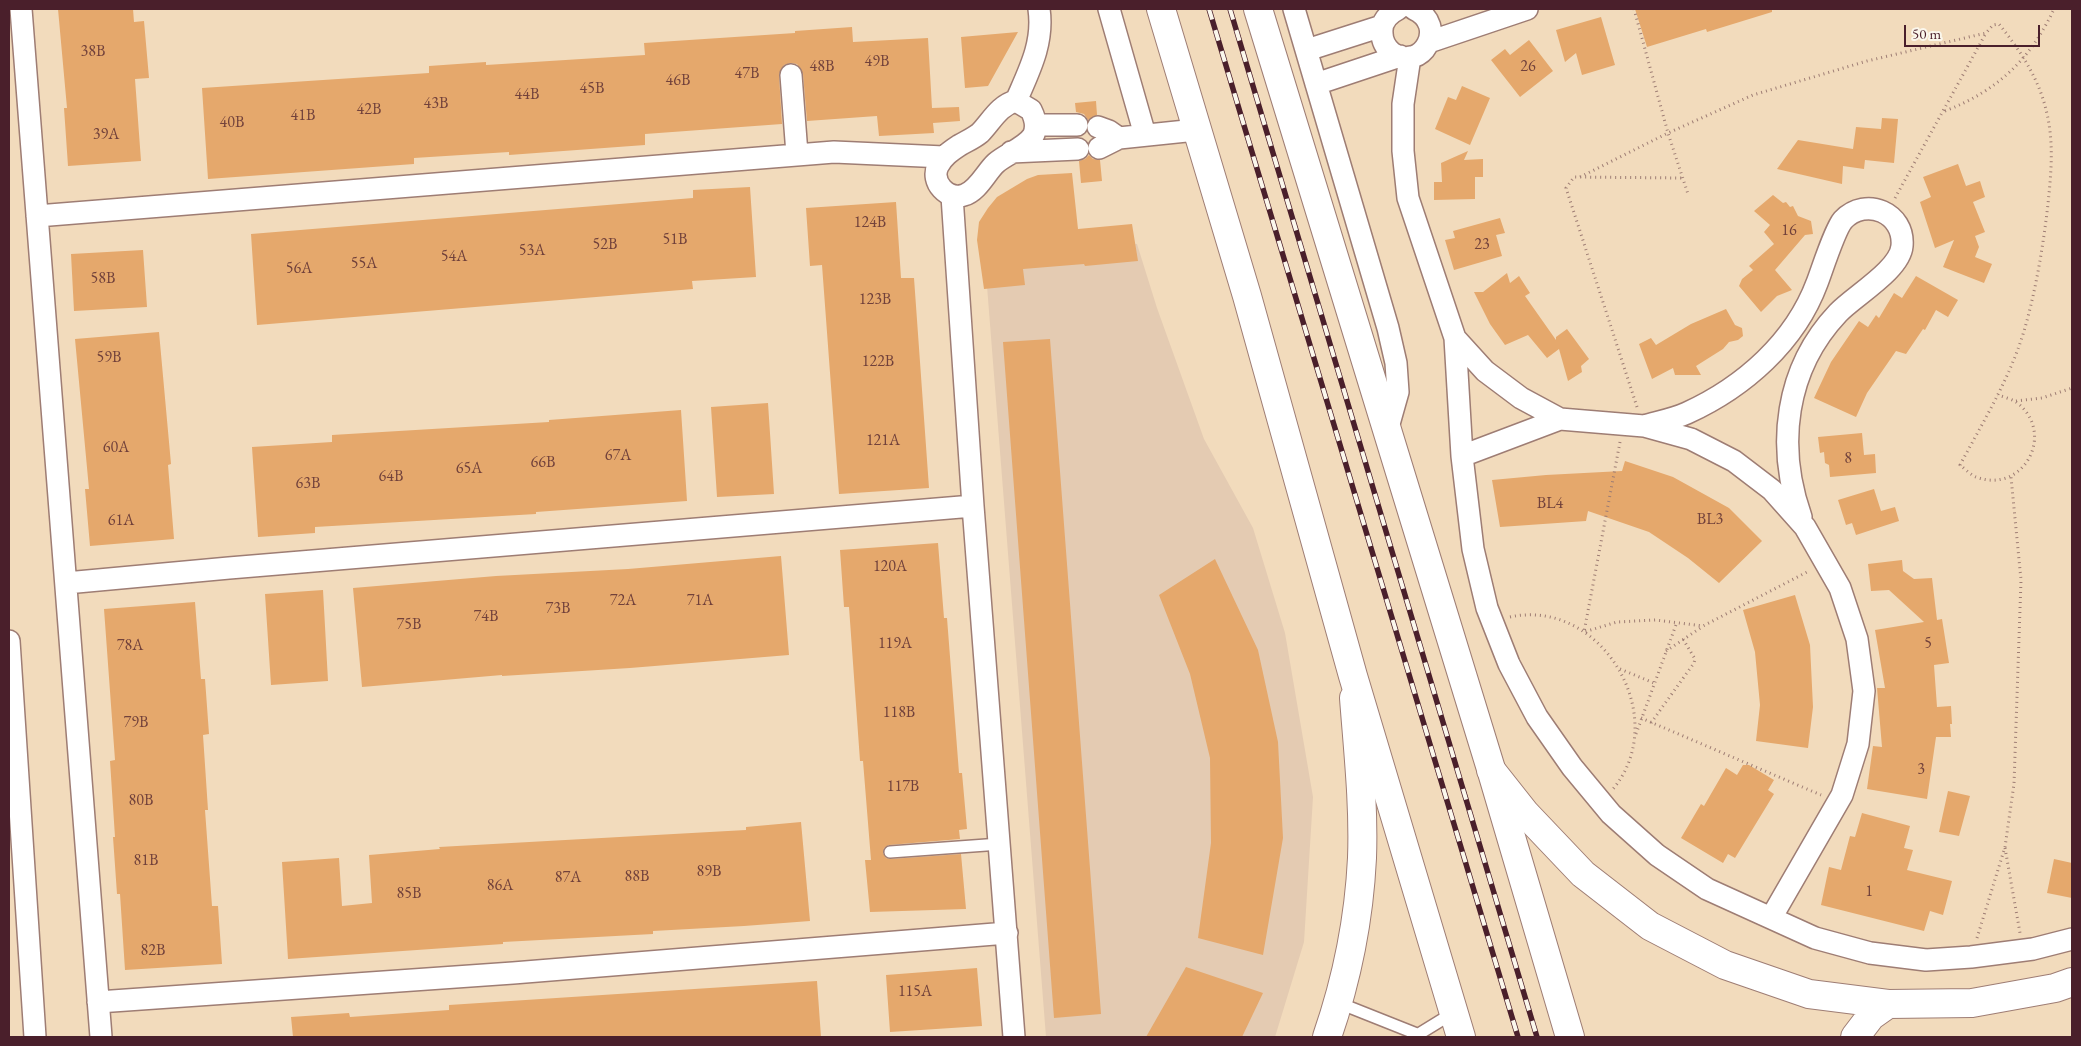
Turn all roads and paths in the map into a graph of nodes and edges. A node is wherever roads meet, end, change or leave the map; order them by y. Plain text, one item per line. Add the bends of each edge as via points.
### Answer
1 (21, 9) edge
2 (1039, 9) edge
3 (1108, 9) edge
4 (1161, 9) edge
5 (1258, 9) edge
6 (1294, 9) edge
7 (1527, 9) edge
8 (1634, 9) edge
9 (2054, 9) edge
10 (1422, 10) edge
11 (1391, 14) edge
12 (1986, 33) junction
13 (1429, 42) junction
14 (1307, 50) junction
15 (2023, 56) junction
16 (1405, 57) junction
17 (791, 75) dead end
18 (1316, 84) junction
19 (1016, 101) junction
20 (1944, 111) junction
21 (1036, 125) junction
22 (1077, 125) dead end
23 (1098, 127) dead end
24 (1196, 130) junction
25 (1668, 133) junction
26 (1145, 135) junction
27 (1118, 138) junction
28 (1100, 148) dead end
29 (1078, 149) dead end
30 (1011, 152) junction
31 (797, 154) junction
32 (944, 157) junction
33 (1580, 177) junction
34 (1682, 178) junction
35 (1688, 194) dead end
36 (952, 196) junction
37 (1886, 214) junction
38 (37, 216) junction
39 (1455, 338) junction
40 (2072, 388) edge
41 (1998, 395) junction
42 (2015, 401) junction
43 (1560, 419) junction
44 (1634, 425) junction
45 (1387, 431) junction
46 (1462, 456) junction
47 (2011, 477) junction
48 (973, 506) junction
49 (1805, 527) junction
50 (1825, 562) junction
51 (66, 583) junction
52 (1492, 621) junction
53 (1677, 622) junction
54 (1703, 626) junction
55 (1584, 632) junction
56 (1683, 639) junction
57 (9, 641) edge
58 (1666, 651) junction
59 (1620, 669) junction
60 (1353, 676) junction
61 (1654, 683) junction
62 (1641, 718) junction
63 (1651, 723) junction
64 (1634, 739) junction
65 (1491, 769) junction
66 (1838, 802) junction
67 (1602, 803) junction
68 (1000, 844) junction
69 (2005, 848) junction
70 (890, 852) dead end
71 (1771, 918) junction
72 (1007, 933) junction
73 (2072, 939) edge
74 (2023, 950) junction
75 (1971, 957) junction
76 (2072, 982) edge
77 (98, 1002) junction
78 (1339, 1003) junction
79 (1888, 1004) junction
80 (1457, 1025) edge
81 (1416, 1036) edge
82 (36, 1037) edge
83 (101, 1037) edge
84 (1014, 1037) edge
85 (1327, 1037) edge
86 (1570, 1037) edge
87 (1855, 1037) edge

1 - 38 street
2 - 19 street via 1037,51
3 - 26 street
4 - 24 main road
5 - 45 main road
6 - 14 street
7 - 13 street
8 - 25 path
9 - 15 path via 2042,33
10 - 13 street via 1430,26
11 - 14 street
11 - 16 street via 1382,39 1389,50
12 - 15 path via 1993,24 1999,24
12 - 20 path
12 - 25 path via 1867,61 1763,92
13 - 16 street via 1423,51
14 - 18 street
15 - 20 path via 1989,90
15 - 41 path via 2038,84 2047,113 2052,145 2050,181 2036,285 2024,333
16 - 18 street
16 - 39 street via 1402,151 1408,198
17 - 31 street
18 - 45 street via 1396,363 1398,392
19 - 21 street via 1031,110
19 - 32 street via 1003,106 977,135
20 - 37 path
21 - 22 street
21 - 30 street via 1033,136
23 - 27 street
24 - 26 street
24 - 60 main road via 1247,296
25 - 33 path
25 - 34 path
26 - 27 street
27 - 28 street
29 - 30 street
30 - 36 street via 997,162 974,190 964,196
31 - 32 street via 834,152
31 - 38 street
32 - 36 street via 937,167 936,176 942,189
33 - 34 path
33 - 44 path via 1570,180 1566,188
34 - 35 path
36 - 48 street
37 - 44 street via 1882,210 1867,208 1853,212 1842,221 1812,295 1789,333 1760,366 1725,393 1686,413
37 - 49 street via 1894,219 1901,232 1902,248 1897,261 1838,313 1815,344 1798,378 1788,415 1786,453 1792,491
38 - 51 street
39 - 43 street via 1485,371 1521,398
39 - 46 street
40 - 42 path via 2042,398
41 - 42 path
41 - 47 path via 1960,465 1975,476 1993,480
42 - 47 path via 2028,414 2035,431 2034,449 2025,466
43 - 44 street
43 - 46 street
44 - 49 street via 1690,439 1734,461 1772,490
44 - 55 path
45 - 65 main road
46 - 52 street via 1473,549
47 - 69 path via 2021,580 2014,784
48 - 51 street
48 - 68 street
49 - 50 street
50 - 54 path
50 - 66 street via 1840,588 1857,639 1864,691 1858,744
51 - 77 street
52 - 55 path via 1539,616 1562,621
52 - 67 street via 1509,664 1537,717
53 - 54 path
53 - 55 path via 1617,622
53 - 58 path
54 - 56 path
55 - 59 path via 1604,648
56 - 58 path
56 - 63 path via 1695,659 1694,663
57 - 82 street
58 - 61 path
59 - 61 path
59 - 64 path via 1630,691 1635,715
60 - 78 main road via 1362,857 1355,928
60 - 80 main road
61 - 62 path
62 - 63 path
62 - 64 path
63 - 66 path
64 - 67 path via 1628,762
65 - 79 main road via 1525,813 1583,874 1650,926 1725,965 1809,994
65 - 86 main road
66 - 71 street
67 - 71 street via 1656,855 1707,889
68 - 70 lane
68 - 72 street
69 - 74 path
69 - 75 path
71 - 75 street via 1815,938 1870,952 1926,960
72 - 77 street via 503,974
72 - 84 street
73 - 74 street
74 - 75 street
76 - 79 main road via 2056,988 1972,1003
77 - 83 street
78 - 81 lane
78 - 85 main road
79 - 87 main road via 1871,1016
80 - 81 lane

